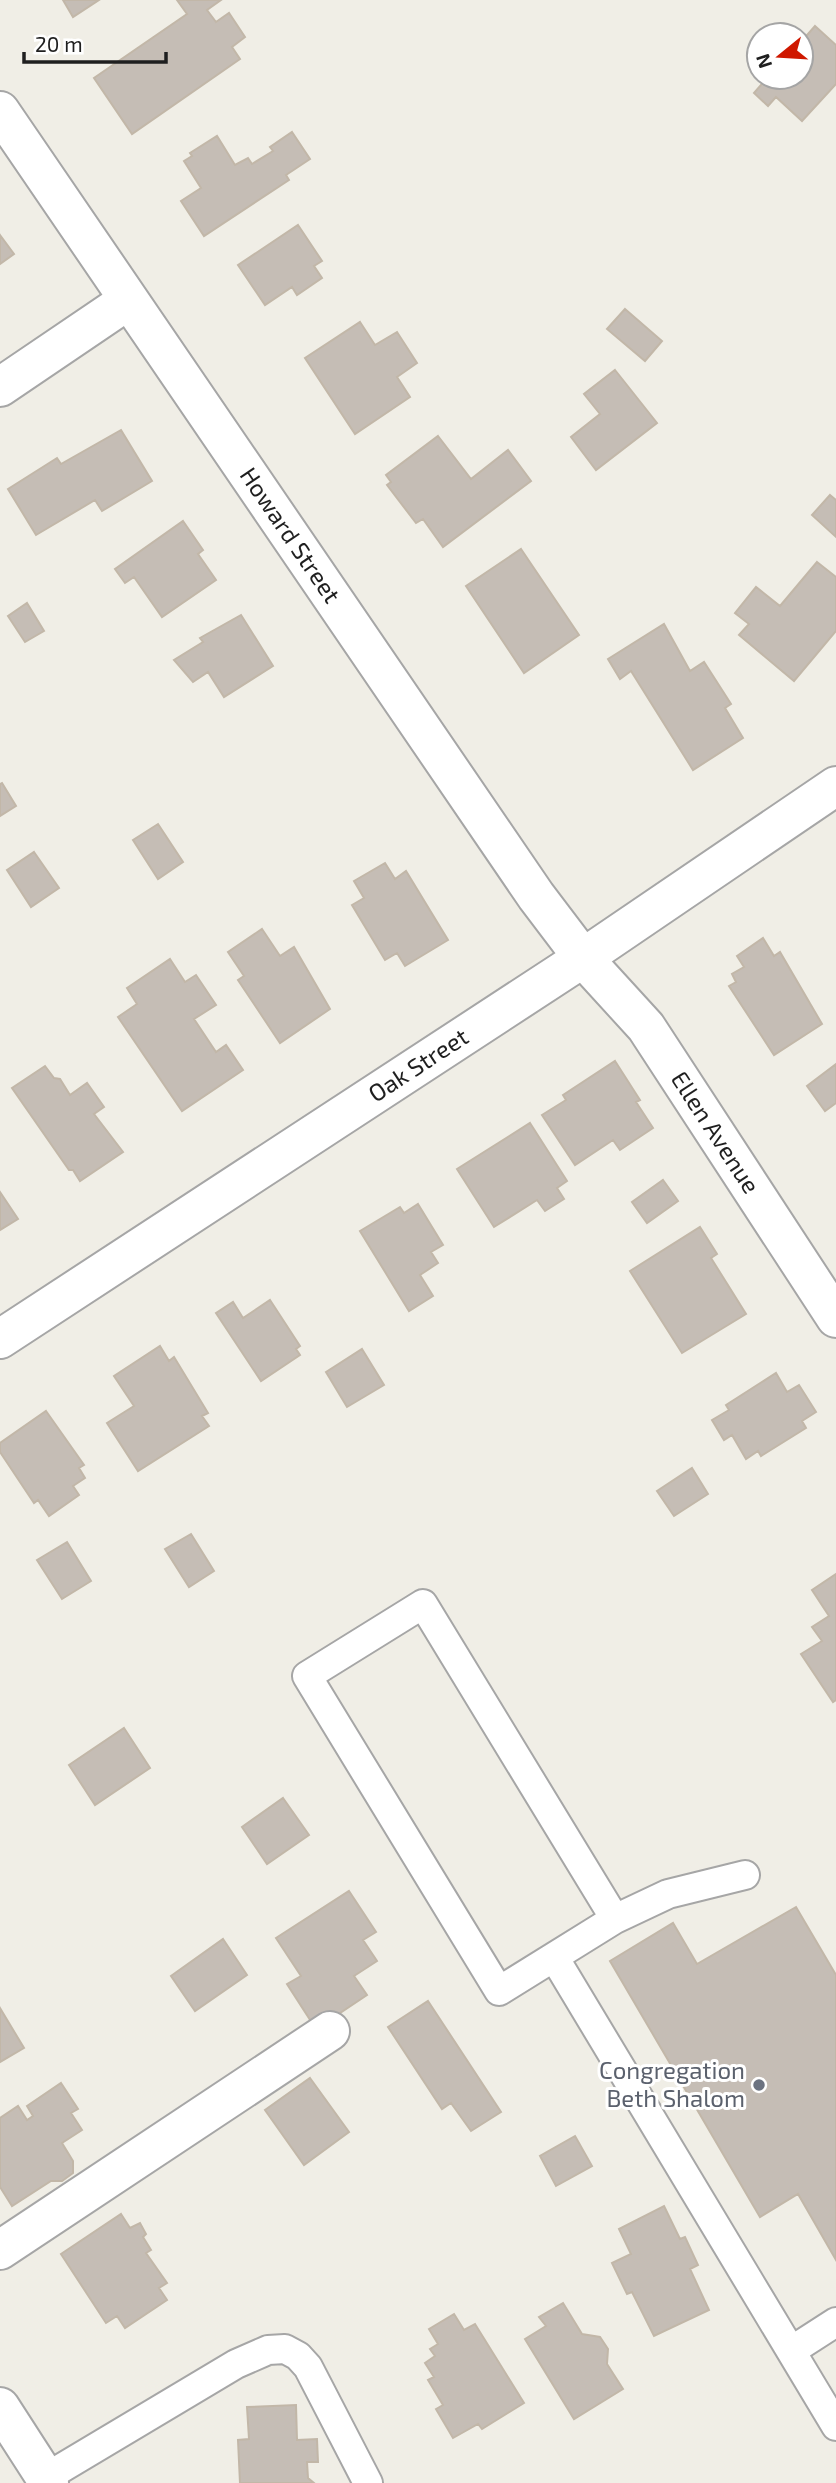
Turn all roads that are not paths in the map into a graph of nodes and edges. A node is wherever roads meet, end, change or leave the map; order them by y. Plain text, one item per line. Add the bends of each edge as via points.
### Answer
1 (0, 111) edge
2 (127, 301) junction
3 (0, 387) edge
4 (836, 786) edge
5 (583, 958) junction
6 (836, 1318) edge
7 (0, 1339) edge
8 (745, 1875) dead end
9 (615, 1919) junction
10 (554, 1956) junction
11 (330, 2031) dead end
12 (0, 2250) edge
13 (836, 2322) edge
14 (791, 2351) junction
15 (0, 2407) edge
16 (836, 2426) edge
17 (47, 2480) edge
18 (368, 2483) edge

1 - 2 street, Howard Street
2 - 3 street
2 - 5 street, Howard Street
4 - 5 street, Oak Street
5 - 6 street, Ellen Avenue via 646,1027
5 - 7 street, Oak Street
8 - 9 lane via 668,1894
9 - 10 lane
9 - 10 lane via 423,1604 307,1676 499,1991
10 - 14 lane
11 - 12 street
13 - 14 lane
14 - 16 lane
15 - 17 street
17 - 18 lane via 236,2364 268,2350 285,2349 309,2367

